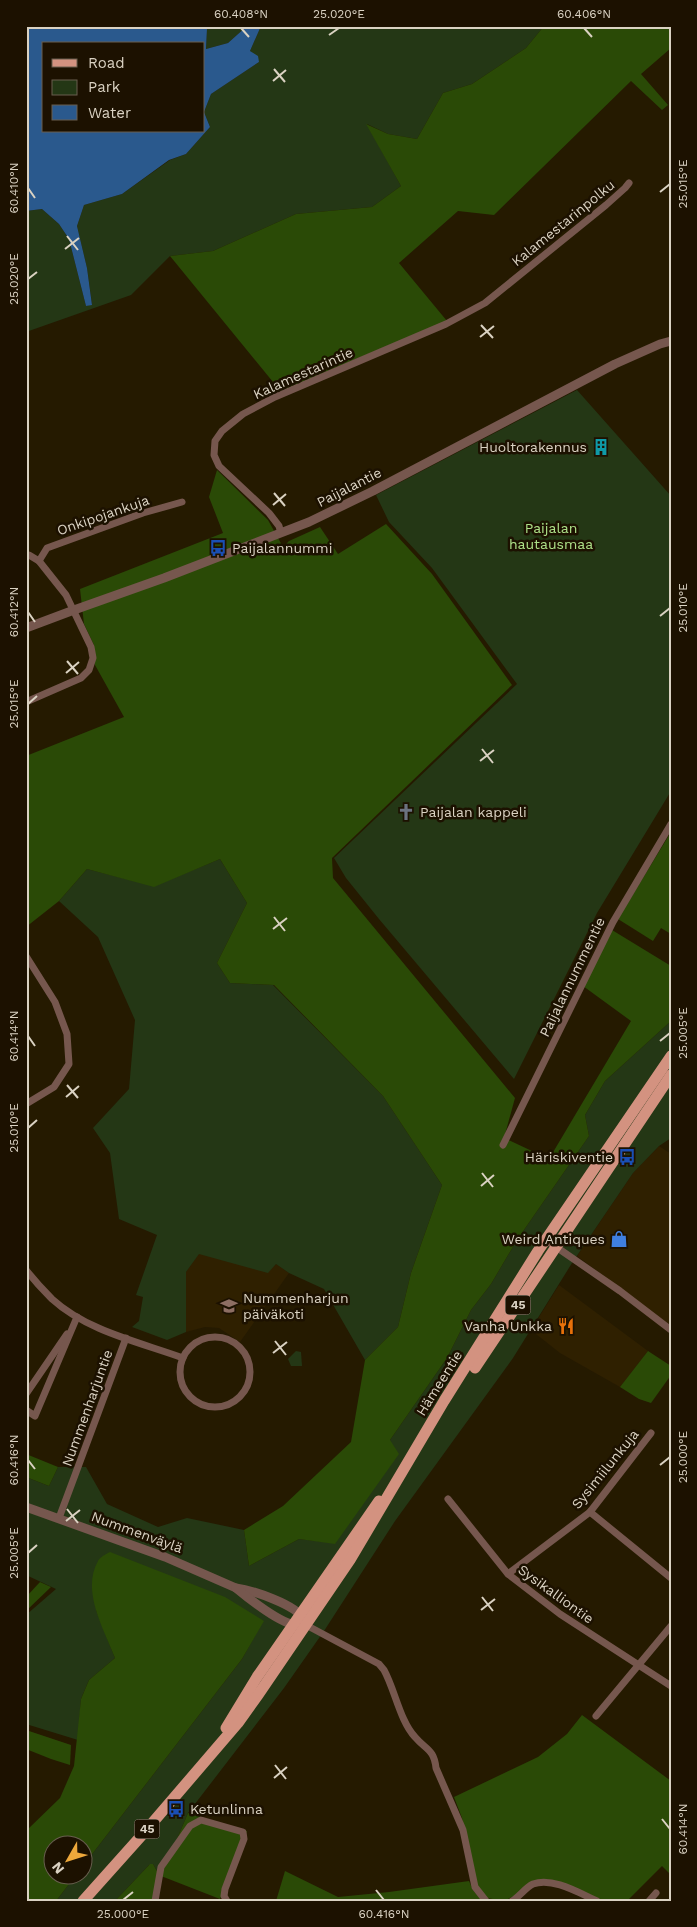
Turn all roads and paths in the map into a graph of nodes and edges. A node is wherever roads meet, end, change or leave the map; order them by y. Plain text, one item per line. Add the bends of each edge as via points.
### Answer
1 (629, 183) dead end
2 (512, 281) joint
3 (671, 342) edge
4 (182, 502) dead end
5 (281, 533) junction
6 (26, 556) edge
7 (39, 561) junction
8 (74, 610) junction
9 (26, 628) edge
10 (26, 702) edge
11 (671, 824) edge
12 (26, 956) edge
13 (671, 1056) edge
14 (671, 1074) edge
15 (26, 1104) edge
16 (503, 1145) dead end
17 (546, 1240) junction
18 (557, 1247) junction
19 (26, 1270) edge
20 (77, 1316) junction
21 (72, 1326) junction
22 (671, 1330) edge
23 (126, 1338) junction
24 (183, 1358) junction
25 (26, 1394) edge
26 (26, 1410) edge
27 (650, 1433) dead end
28 (415, 1452) junction
29 (408, 1464) junction
30 (448, 1498) dead end
31 (26, 1507) edge
32 (590, 1512) junction
33 (59, 1518) junction
34 (508, 1574) junction
35 (671, 1578) edge
36 (236, 1588) junction
37 (300, 1613) junction
38 (292, 1625) junction
39 (306, 1625) junction
40 (671, 1626) edge
41 (638, 1665) junction
42 (671, 1686) edge
43 (596, 1716) dead end
44 (209, 1755) junction
45 (656, 1893) dead end
46 (83, 1901) edge
47 (155, 1901) edge
48 (227, 1901) edge
49 (486, 1901) edge
50 (512, 1901) edge
51 (596, 1901) edge
52 (649, 1901) edge

1 - 2 street, Kalamestarinpolku
2 - 5 street, Kalamestarintie via 485,303 454,320 275,397 243,414 222,431 215,441 214,455 219,466 269,513
3 - 5 street, Paijalantie via 615,364 373,491
4 - 7 street, Onkipojankuja via 48,548
5 - 8 street, Paijalantie
6 - 7 street
7 - 8 street
8 - 9 street, Paijalantie
8 - 10 street via 91,647 93,658 89,670 81,678
11 - 16 street, Paijalannummentie via 613,922
12 - 15 street via 55,1002 67,1034 69,1064 54,1087
13 - 17 main road, Hämeentie / 45
14 - 18 main road, Hämeentie / 45
17 - 18 street
17 - 28 main road, Hämeentie / 45
18 - 22 street
18 - 28 main road, Hämeentie / 45
19 - 20 street, Nummenharjuntie via 53,1300
20 - 21 street
20 - 23 street, Nummenharjuntie
21 - 25 street
21 - 26 street via 35,1416
23 - 24 street
23 - 33 street, Nummenharjuntie
24 - 24 street via 180,1370 182,1384 199,1404 221,1407 234,1401 244,1390 249,1377 248,1364 241,1350 228,1340 216,1337 203,1339
27 - 32 street, Sysimiilunkuja
28 - 29 main road, Hämeentie / 45
29 - 37 main road, Hämeentie / 45
29 - 39 main road, Hämeentie / 45
30 - 34 street, Sysikalliontie
31 - 33 street, Nummenväylä
32 - 34 street, Sysimiilunkuja
32 - 35 street
33 - 36 street, Nummenväylä via 166,1557
34 - 41 street, Sysikalliontie via 560,1614
36 - 37 street, Nummenväylä
36 - 38 street, Nummenväylä
37 - 38 main road, Hämeentie / 45
37 - 39 street
38 - 39 street
38 - 44 main road, Hämeentie / 45
39 - 44 main road, Hämeentie / 45 via 238,1723
39 - 49 street via 379,1664 384,1670 408,1728 430,1749 435,1760 463,1830 475,1887
40 - 41 street
41 - 42 street, Sysikalliontie
41 - 43 street
44 - 46 main road, Hämeentie / 45
45 - 52 street
47 - 48 street via 161,1867 190,1826 201,1820 243,1832 244,1840 224,1889
50 - 51 street via 532,1885 546,1882

